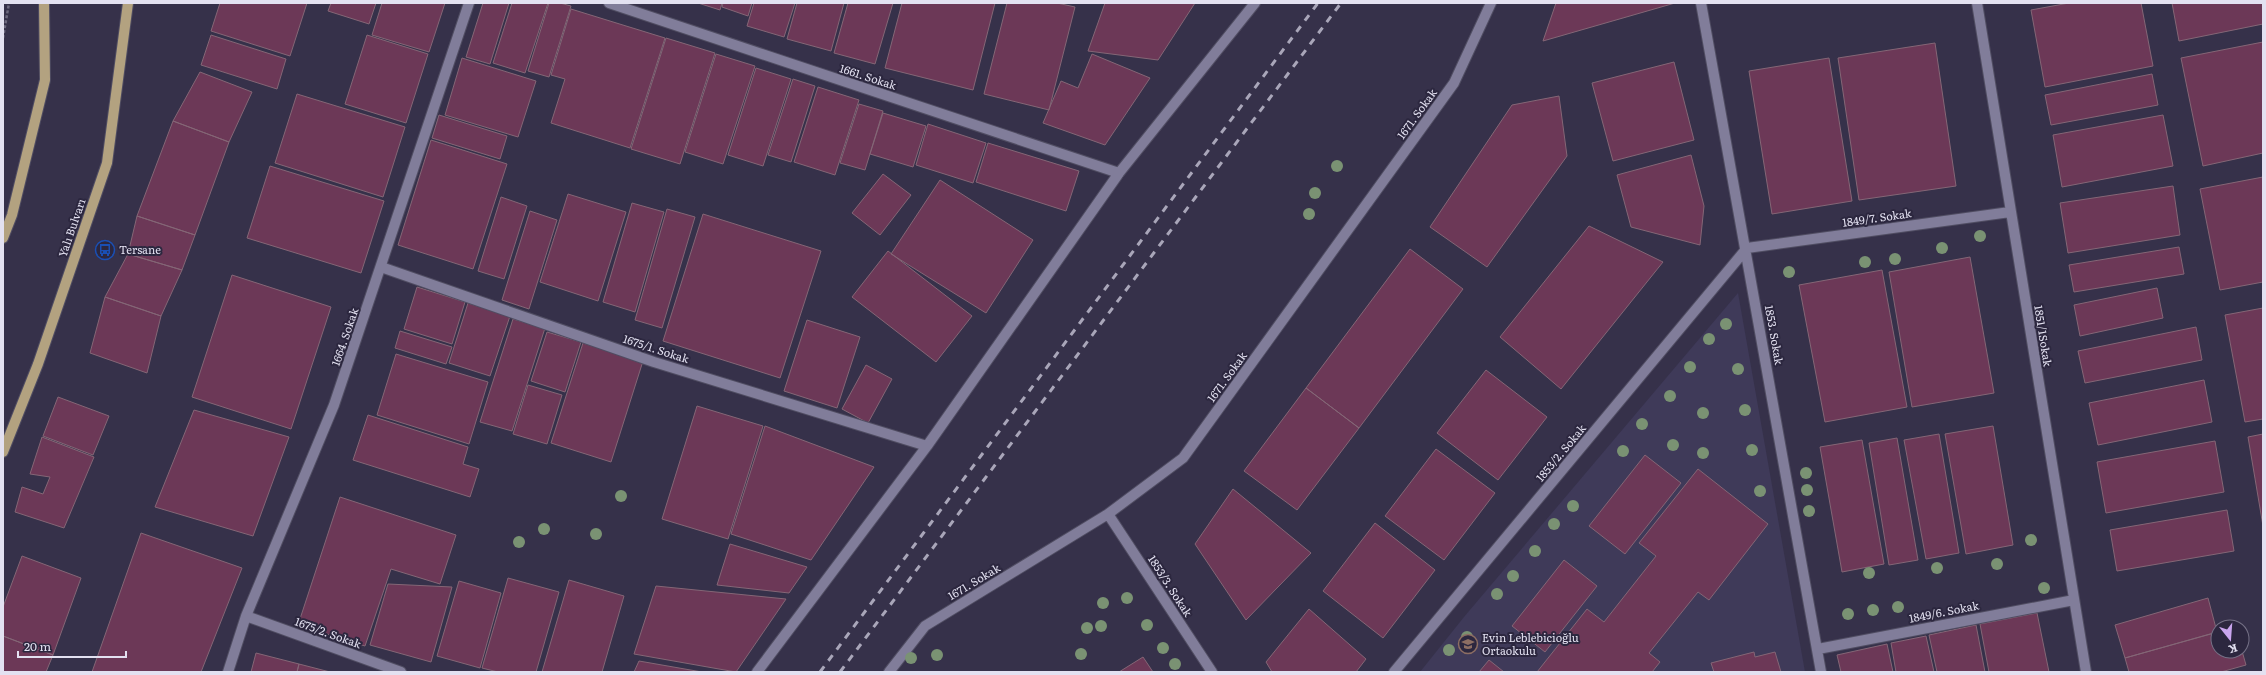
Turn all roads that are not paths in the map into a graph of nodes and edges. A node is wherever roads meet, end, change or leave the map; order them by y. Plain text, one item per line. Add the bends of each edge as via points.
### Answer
1 (44, 3) edge
2 (128, 3) edge
3 (469, 3) edge
4 (609, 3) edge
5 (1255, 3) edge
6 (1491, 3) edge
7 (1701, 3) edge
8 (1977, 3) edge
9 (1119, 173) junction
10 (2010, 212) junction
11 (3, 238) edge
12 (1747, 248) junction
13 (381, 267) junction
14 (926, 446) junction
15 (3, 452) edge
16 (1108, 514) junction
17 (2074, 600) junction
18 (246, 616) junction
19 (1818, 649) junction
20 (228, 672) edge
21 (401, 672) edge
22 (757, 672) edge
23 (889, 672) edge
24 (1212, 672) edge
25 (1394, 672) edge
26 (1821, 672) edge
27 (2086, 672) edge

1 - 11 main road via 45,80 12,215
2 - 15 main road, Yalı Bulvarı via 107,164 38,364
3 - 13 street, 1664. Sokak
4 - 9 street, 1661. Sokak
5 - 9 street
6 - 16 street, 1671. Sokak via 1454,83 1183,458
7 - 12 street, 1853. Sokak
8 - 10 street, 1851/1Sokak
9 - 14 street
10 - 12 street, 1849/7. Sokak
10 - 17 street, 1851/1Sokak
12 - 19 street, 1853. Sokak
12 - 25 street, 1853/2. Sokak
13 - 14 street, 1675/1. Sokak via 654,362
13 - 18 street, 1664. Sokak via 334,405
14 - 22 street
16 - 23 street, 1671. Sokak via 925,626
16 - 24 street, 1853/3. Sokak
17 - 19 street, 1849/6. Sokak
17 - 27 street, 1851/1Sokak
18 - 20 street, 1664. Sokak
18 - 21 street, 1675/2. Sokak
19 - 26 street, 1853. Sokak

